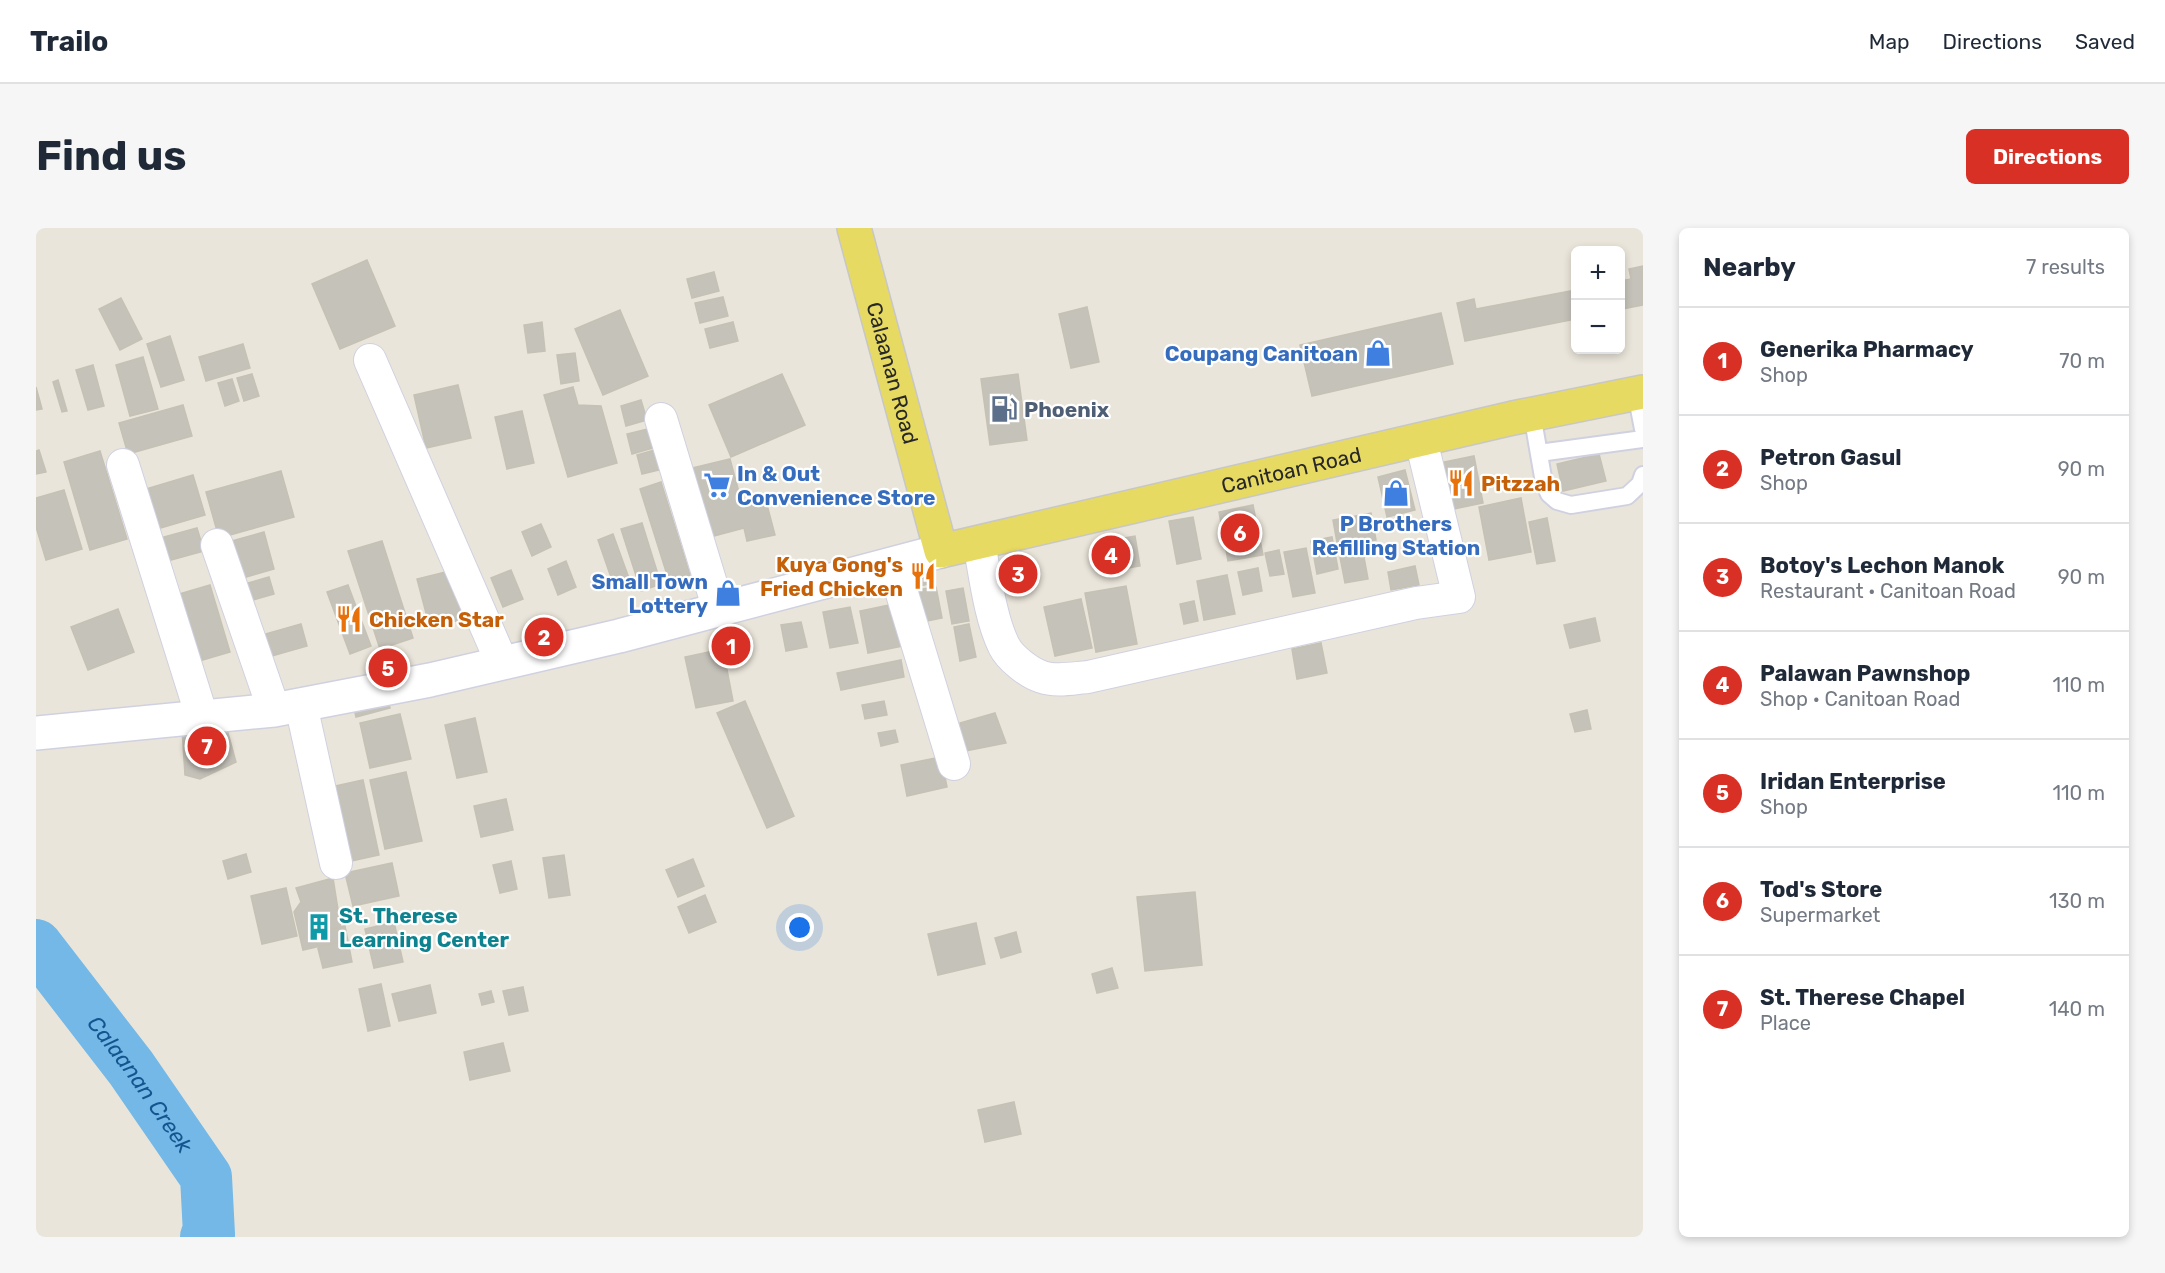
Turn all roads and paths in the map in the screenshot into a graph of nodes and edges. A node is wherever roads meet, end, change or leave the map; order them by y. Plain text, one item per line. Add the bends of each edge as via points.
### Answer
1 (854, 228) edge
2 (370, 360) dead end
3 (1639, 392) edge
4 (1532, 414) junction
5 (661, 419) dead end
6 (1643, 429) edge
7 (1643, 439) edge
8 (1421, 440) junction
9 (1539, 453) junction
10 (123, 465) dead end
11 (1643, 475) edge
12 (979, 543) junction
13 (217, 545) dead end
14 (941, 551) junction
15 (893, 564) junction
16 (719, 610) junction
17 (502, 663) junction
18 (288, 707) junction
19 (202, 717) junction
20 (42, 732) edge
21 (954, 764) dead end
22 (336, 863) dead end

1 - 14 main road, Calaanan Road
2 - 17 street
3 - 4 main road, Canitoan Road
3 - 6 lane
4 - 8 main road, Canitoan Road
4 - 9 lane
5 - 16 street
7 - 9 lane
8 - 12 main road, Canitoan Road
8 - 12 street via 1459,597 1416,603 1088,677 1043,678 1024,668 1005,648
9 - 11 lane via 1549,494 1571,505 1627,496 1640,484
10 - 19 street
12 - 14 main road, Canitoan Road
13 - 18 street
14 - 15 main road
15 - 16 main road
15 - 21 street
16 - 17 main road
17 - 18 main road
18 - 19 main road
18 - 22 street
19 - 20 main road

